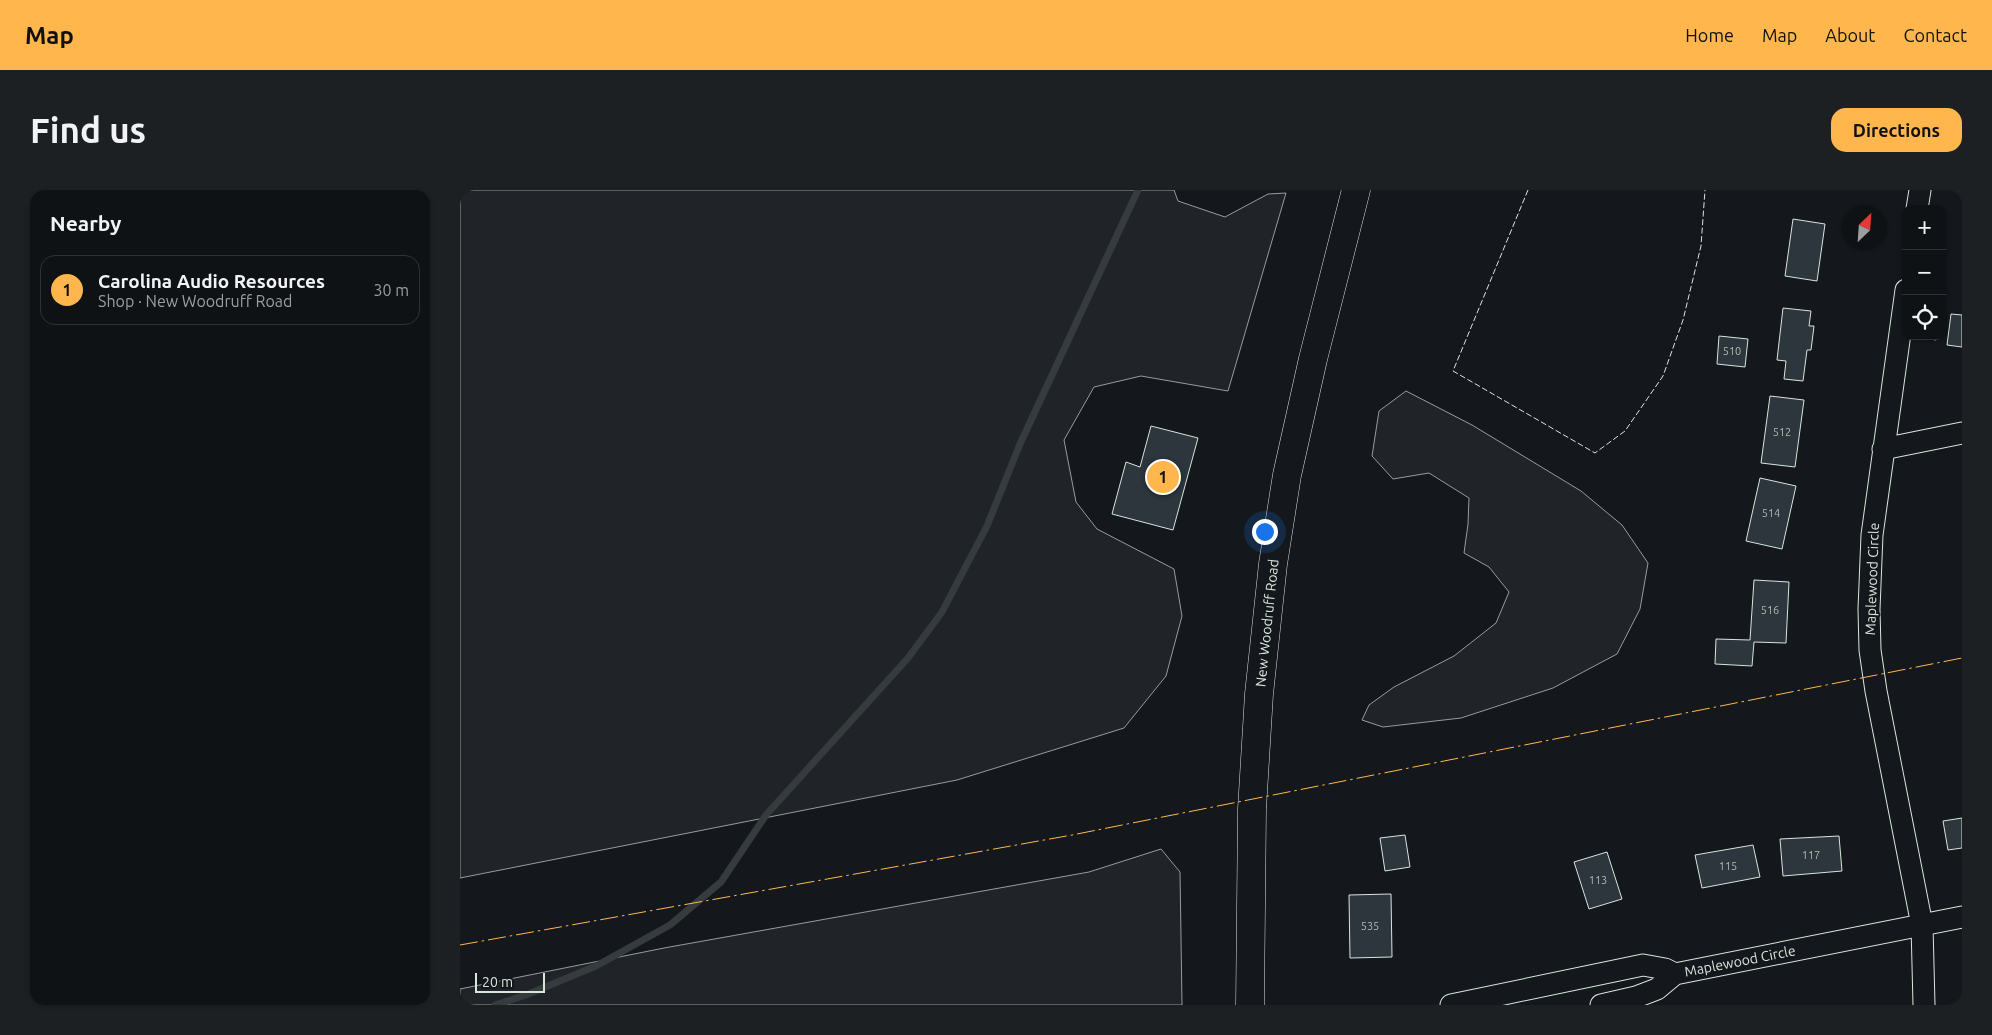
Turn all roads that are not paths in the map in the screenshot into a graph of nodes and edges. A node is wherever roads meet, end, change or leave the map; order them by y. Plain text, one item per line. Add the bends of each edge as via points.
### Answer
1 (1356, 190) edge
2 (1920, 190) edge
3 (1918, 205) edge
4 (1905, 295) edge
5 (1962, 433) edge
6 (1883, 449) junction
7 (1962, 917) edge
8 (1922, 925) junction
9 (1675, 974) junction
10 (1250, 1005) edge
11 (1451, 1005) edge
12 (1601, 1005) edge
13 (1924, 1005) edge

1 - 10 main road, New Woodruff Road via 1293,447 1273,564 1259,694 1252,809
2 - 3 street
4 - 6 street, Maplewood Circle
5 - 6 street
6 - 8 street, Maplewood Circle via 1872,535 1870,650
7 - 8 street, Maplewood Circle
8 - 9 street, Maplewood Circle
8 - 13 street
9 - 11 street, Maplewood Circle via 1642,965
9 - 12 street, Maplewood Circle via 1657,989

